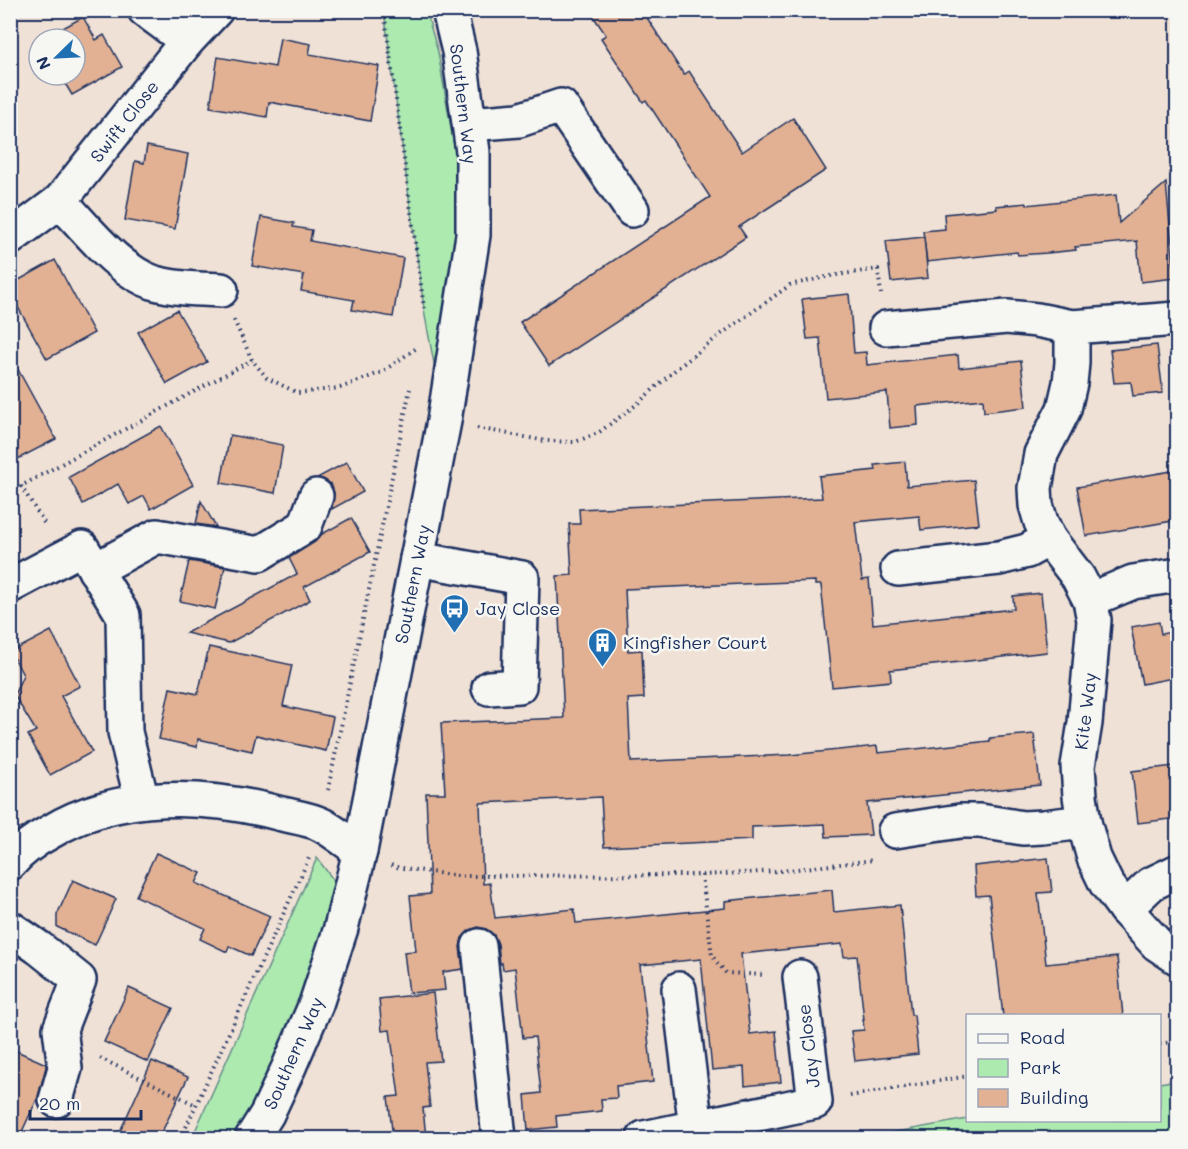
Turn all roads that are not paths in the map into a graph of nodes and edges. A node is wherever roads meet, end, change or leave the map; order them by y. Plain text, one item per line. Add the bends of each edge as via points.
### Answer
1 (145, 10) edge
2 (216, 10) edge
3 (449, 10) edge
4 (188, 41) junction
5 (470, 124) junction
6 (60, 201) junction
7 (632, 210) dead end
8 (10, 238) edge
9 (220, 290) road end
10 (1177, 319) edge
11 (1072, 327) junction
12 (886, 328) road end
13 (316, 496) dead end
14 (1049, 539) junction
15 (88, 559) junction
16 (417, 559) junction
17 (898, 569) dead end
18 (1178, 575) edge
19 (10, 586) edge
20 (1090, 600) junction
21 (489, 688) dead end
22 (142, 801) junction
23 (1084, 822) junction
24 (895, 831) road end
25 (360, 851) junction
26 (10, 863) edge
27 (1178, 871) edge
28 (1125, 909) junction
29 (10, 928) edge
30 (479, 946) dead end
31 (1178, 958) edge
32 (800, 977) road end
33 (679, 989) dead end
34 (56, 1100) dead end
35 (696, 1128) junction
36 (252, 1138) edge
37 (499, 1138) edge
38 (644, 1138) edge

1 - 4 street
2 - 4 street, Swift Close
3 - 5 street, Southern Way
4 - 6 street, Swift Close
5 - 7 street via 519,120 561,106
5 - 16 street, Southern Way via 473,236 444,422
6 - 8 street, Swift Close
6 - 9 street via 134,273 176,287
10 - 11 street
11 - 12 street via 1006,317
11 - 14 street, Kite Way via 1070,383 1064,409 1041,454 1035,488 1036,505
13 - 15 street via 304,526 259,554 157,536
14 - 17 street via 1006,556
14 - 20 street, Kite Way
15 - 19 street
15 - 22 street via 123,615 125,732
16 - 21 street via 522,578 519,686
16 - 25 street, Southern Way
18 - 20 street via 1133,582
20 - 23 street, Kite Way via 1094,620 1078,766
22 - 25 street via 199,800 254,806 321,825
22 - 26 street via 98,810 64,823
23 - 24 street via 1023,828 960,821
23 - 28 street, Kite Way via 1094,858
25 - 36 street, Southern Way via 341,928 316,1004 267,1114
27 - 28 street via 1151,884
28 - 31 street, Kite Way via 1157,944
29 - 34 street via 79,980 60,1034 65,1068
30 - 37 street
32 - 35 street, Jay Close via 815,1102
33 - 35 street
35 - 38 street, Jay Close

